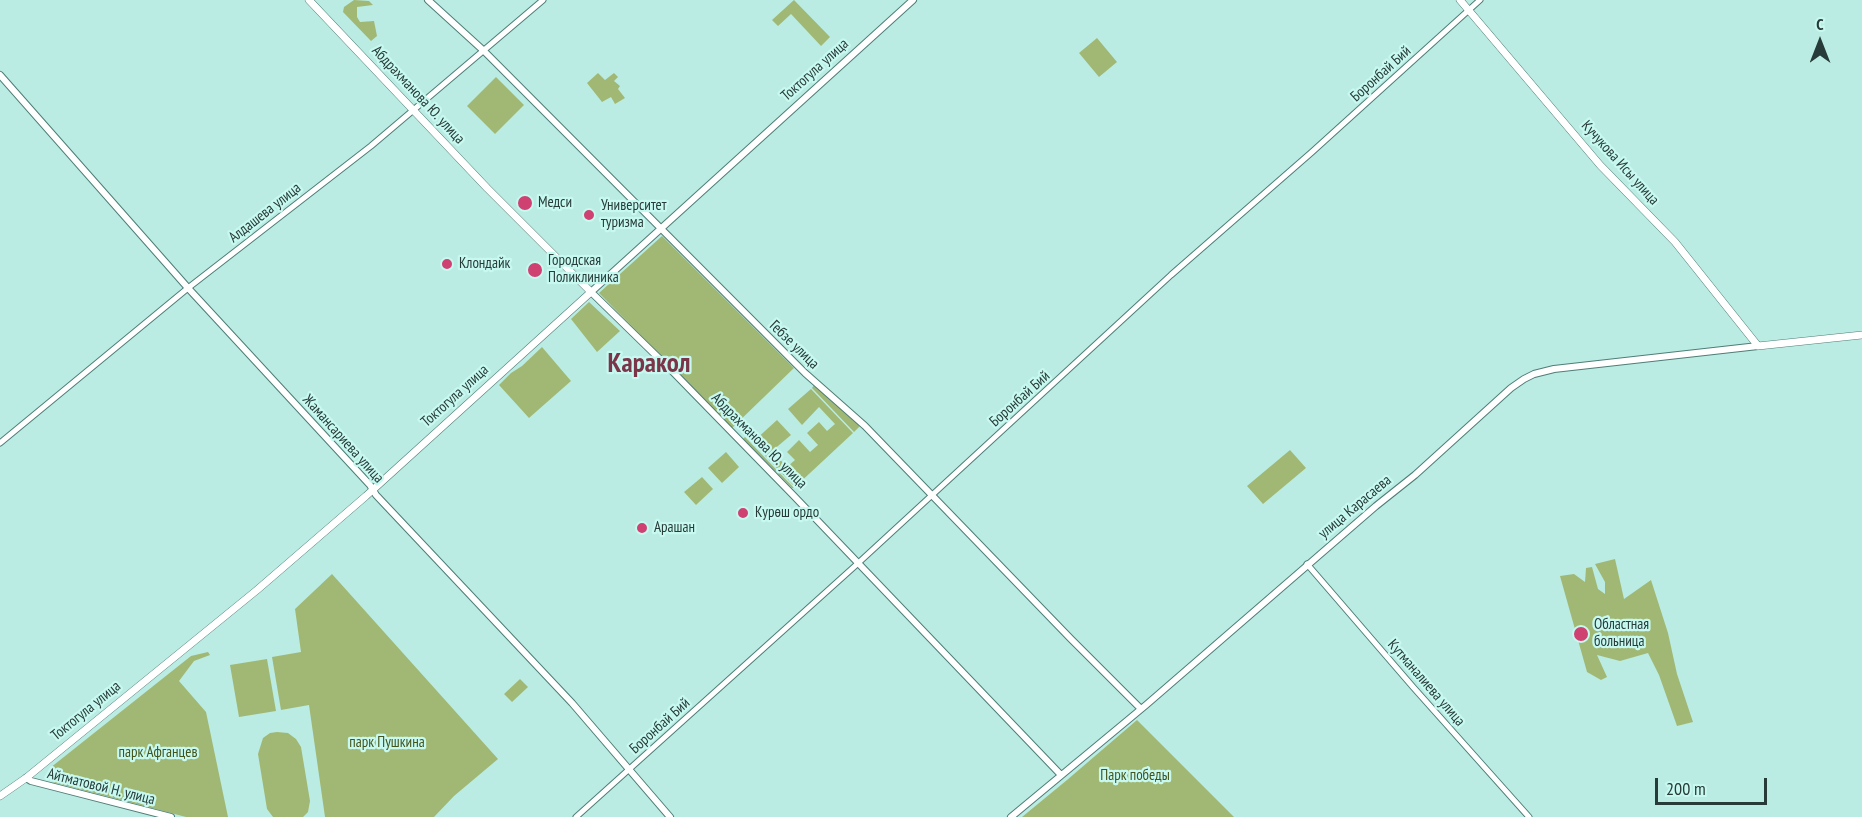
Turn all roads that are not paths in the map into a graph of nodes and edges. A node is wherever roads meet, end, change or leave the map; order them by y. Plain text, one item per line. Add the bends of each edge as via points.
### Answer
1 (309, 0) edge
2 (428, 0) edge
3 (543, 0) edge
4 (913, 0) edge
5 (1460, 0) edge
6 (1480, 0) edge
7 (1470, 10) junction
8 (484, 51) junction
9 (0, 75) edge
10 (414, 111) junction
11 (661, 229) junction
12 (188, 288) junction
13 (591, 292) junction
14 (1862, 335) edge
15 (1758, 346) junction
16 (0, 443) edge
17 (373, 489) junction
18 (932, 494) junction
19 (859, 562) junction
20 (1307, 564) junction
21 (1141, 709) junction
22 (629, 769) junction
23 (1061, 775) junction
24 (26, 778) junction
25 (0, 796) edge
26 (171, 817) edge
27 (576, 817) edge
28 (670, 817) edge
29 (1011, 817) edge
30 (1529, 817) edge

1 - 10 main road, Абдрахманова Ю. улица
2 - 8 main road, Гебзе улица
3 - 8 street, Алдашева улица
4 - 11 main road, Токтогула улица
5 - 7 main road, Кучукова Исы улица
6 - 7 street, Боронбай Бий
7 - 15 main road, Кучукова Исы улица via 1600,165 1675,242
7 - 18 street, Боронбай Бий
8 - 10 street, Алдашева улица
8 - 11 main road, Гебзе улица
9 - 12 main road, Жамансариева улица
10 - 12 street, Алдашева улица
10 - 13 main road, Абдрахманова Ю. улица
11 - 13 main road, Токтогула улица
11 - 18 main road, Гебзе улица
12 - 16 street, Алдашева улица
12 - 17 main road, Жамансариева улица
13 - 17 main road, Токтогула улица
13 - 19 main road, Абдрахманова Ю. улица
14 - 15 main road, улица Карасаева
15 - 20 main road, улица Карасаева via 1534,374 1511,388
17 - 22 main road, Жамансариева улица via 572,702
17 - 24 main road, Токтогула улица via 212,628
18 - 19 street, Боронбай Бий
18 - 21 main road, Гебзе улица
19 - 22 street, Боронбай Бий
19 - 23 main road, Абдрахманова Ю. улица
20 - 21 main road, улица Карасаева
20 - 30 street, Кутманалиева улица
21 - 23 main road, улица Карасаева
22 - 27 street, Боронбай Бий
22 - 28 main road, Жамансариева улица
23 - 29 main road, улица Карасаева
24 - 25 main road, Токтогула улица
24 - 26 main road, Айтматовой Н. улица

